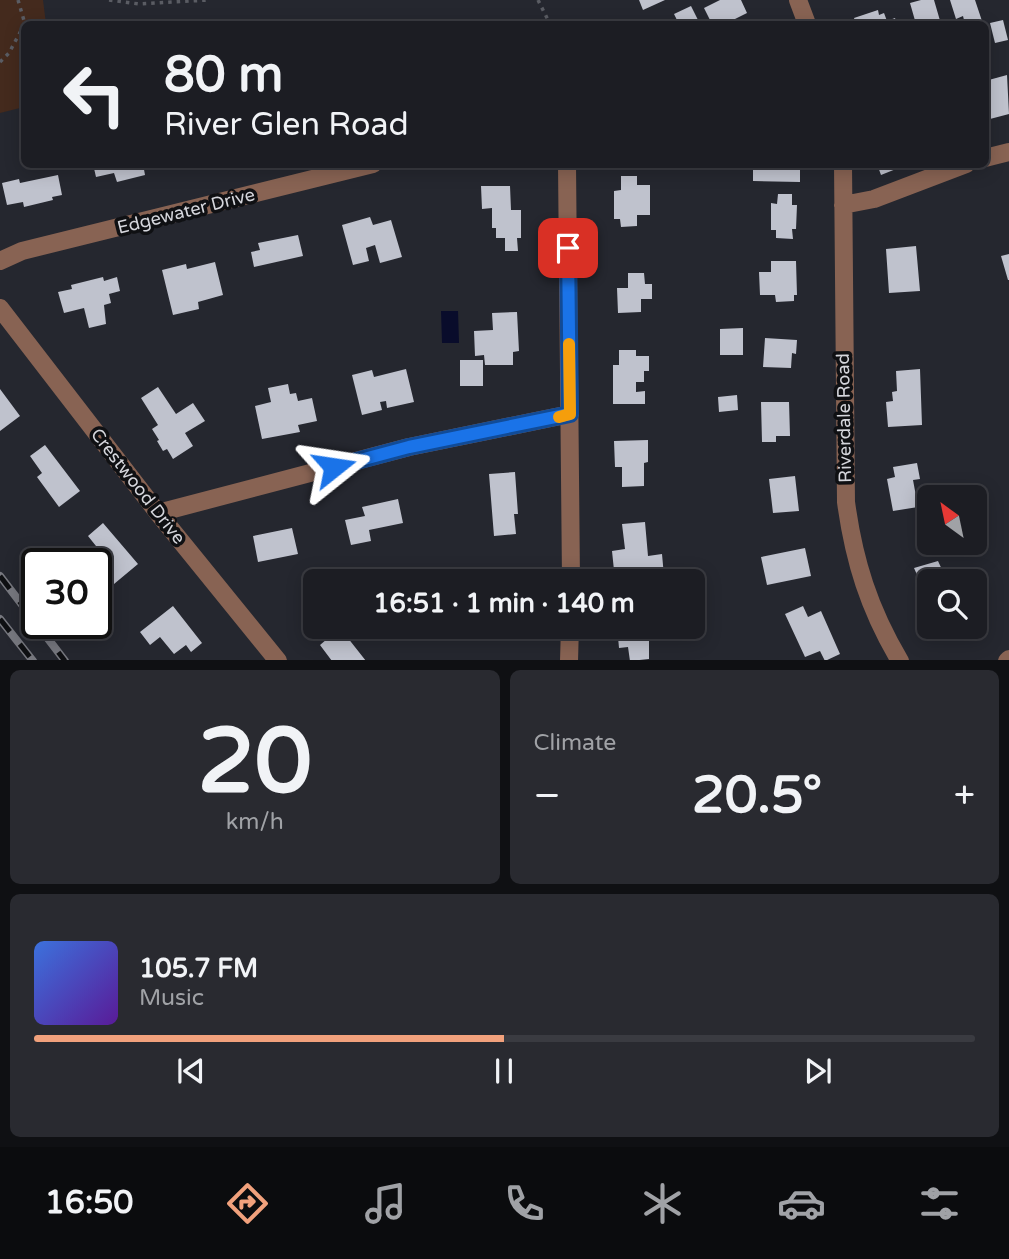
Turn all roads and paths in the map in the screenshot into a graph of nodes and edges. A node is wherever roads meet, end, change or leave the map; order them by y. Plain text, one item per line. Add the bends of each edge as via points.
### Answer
1 (18, 0) edge
2 (109, 0) edge
3 (208, 0) edge
4 (538, 0) edge
5 (798, 0) edge
6 (24, 21) edge
7 (548, 21) edge
8 (806, 21) edge
9 (21, 32) edge
10 (0, 62) edge
11 (1009, 152) edge
12 (989, 157) edge
13 (357, 168) edge
14 (568, 168) edge
15 (843, 168) edge
16 (955, 168) edge
17 (842, 205) junction
18 (0, 261) edge
19 (0, 308) edge
20 (570, 414) junction
21 (158, 513) junction
22 (571, 569) edge
23 (570, 639) edge
24 (278, 660) edge
25 (569, 660) edge
26 (900, 660) edge

1 - 6 path
2 - 3 path via 139,4
4 - 7 path
5 - 8 street
9 - 10 path
11 - 12 street
13 - 18 street, Edgewater Drive via 22,251
14 - 20 street
15 - 17 street, Riverdale Road
16 - 17 street via 874,199
17 - 26 street, Riverdale Road via 846,502 852,549 866,590
19 - 21 street, Crestwood Drive
20 - 21 street via 409,447
20 - 22 street
21 - 24 street, Crestwood Drive
23 - 25 street

